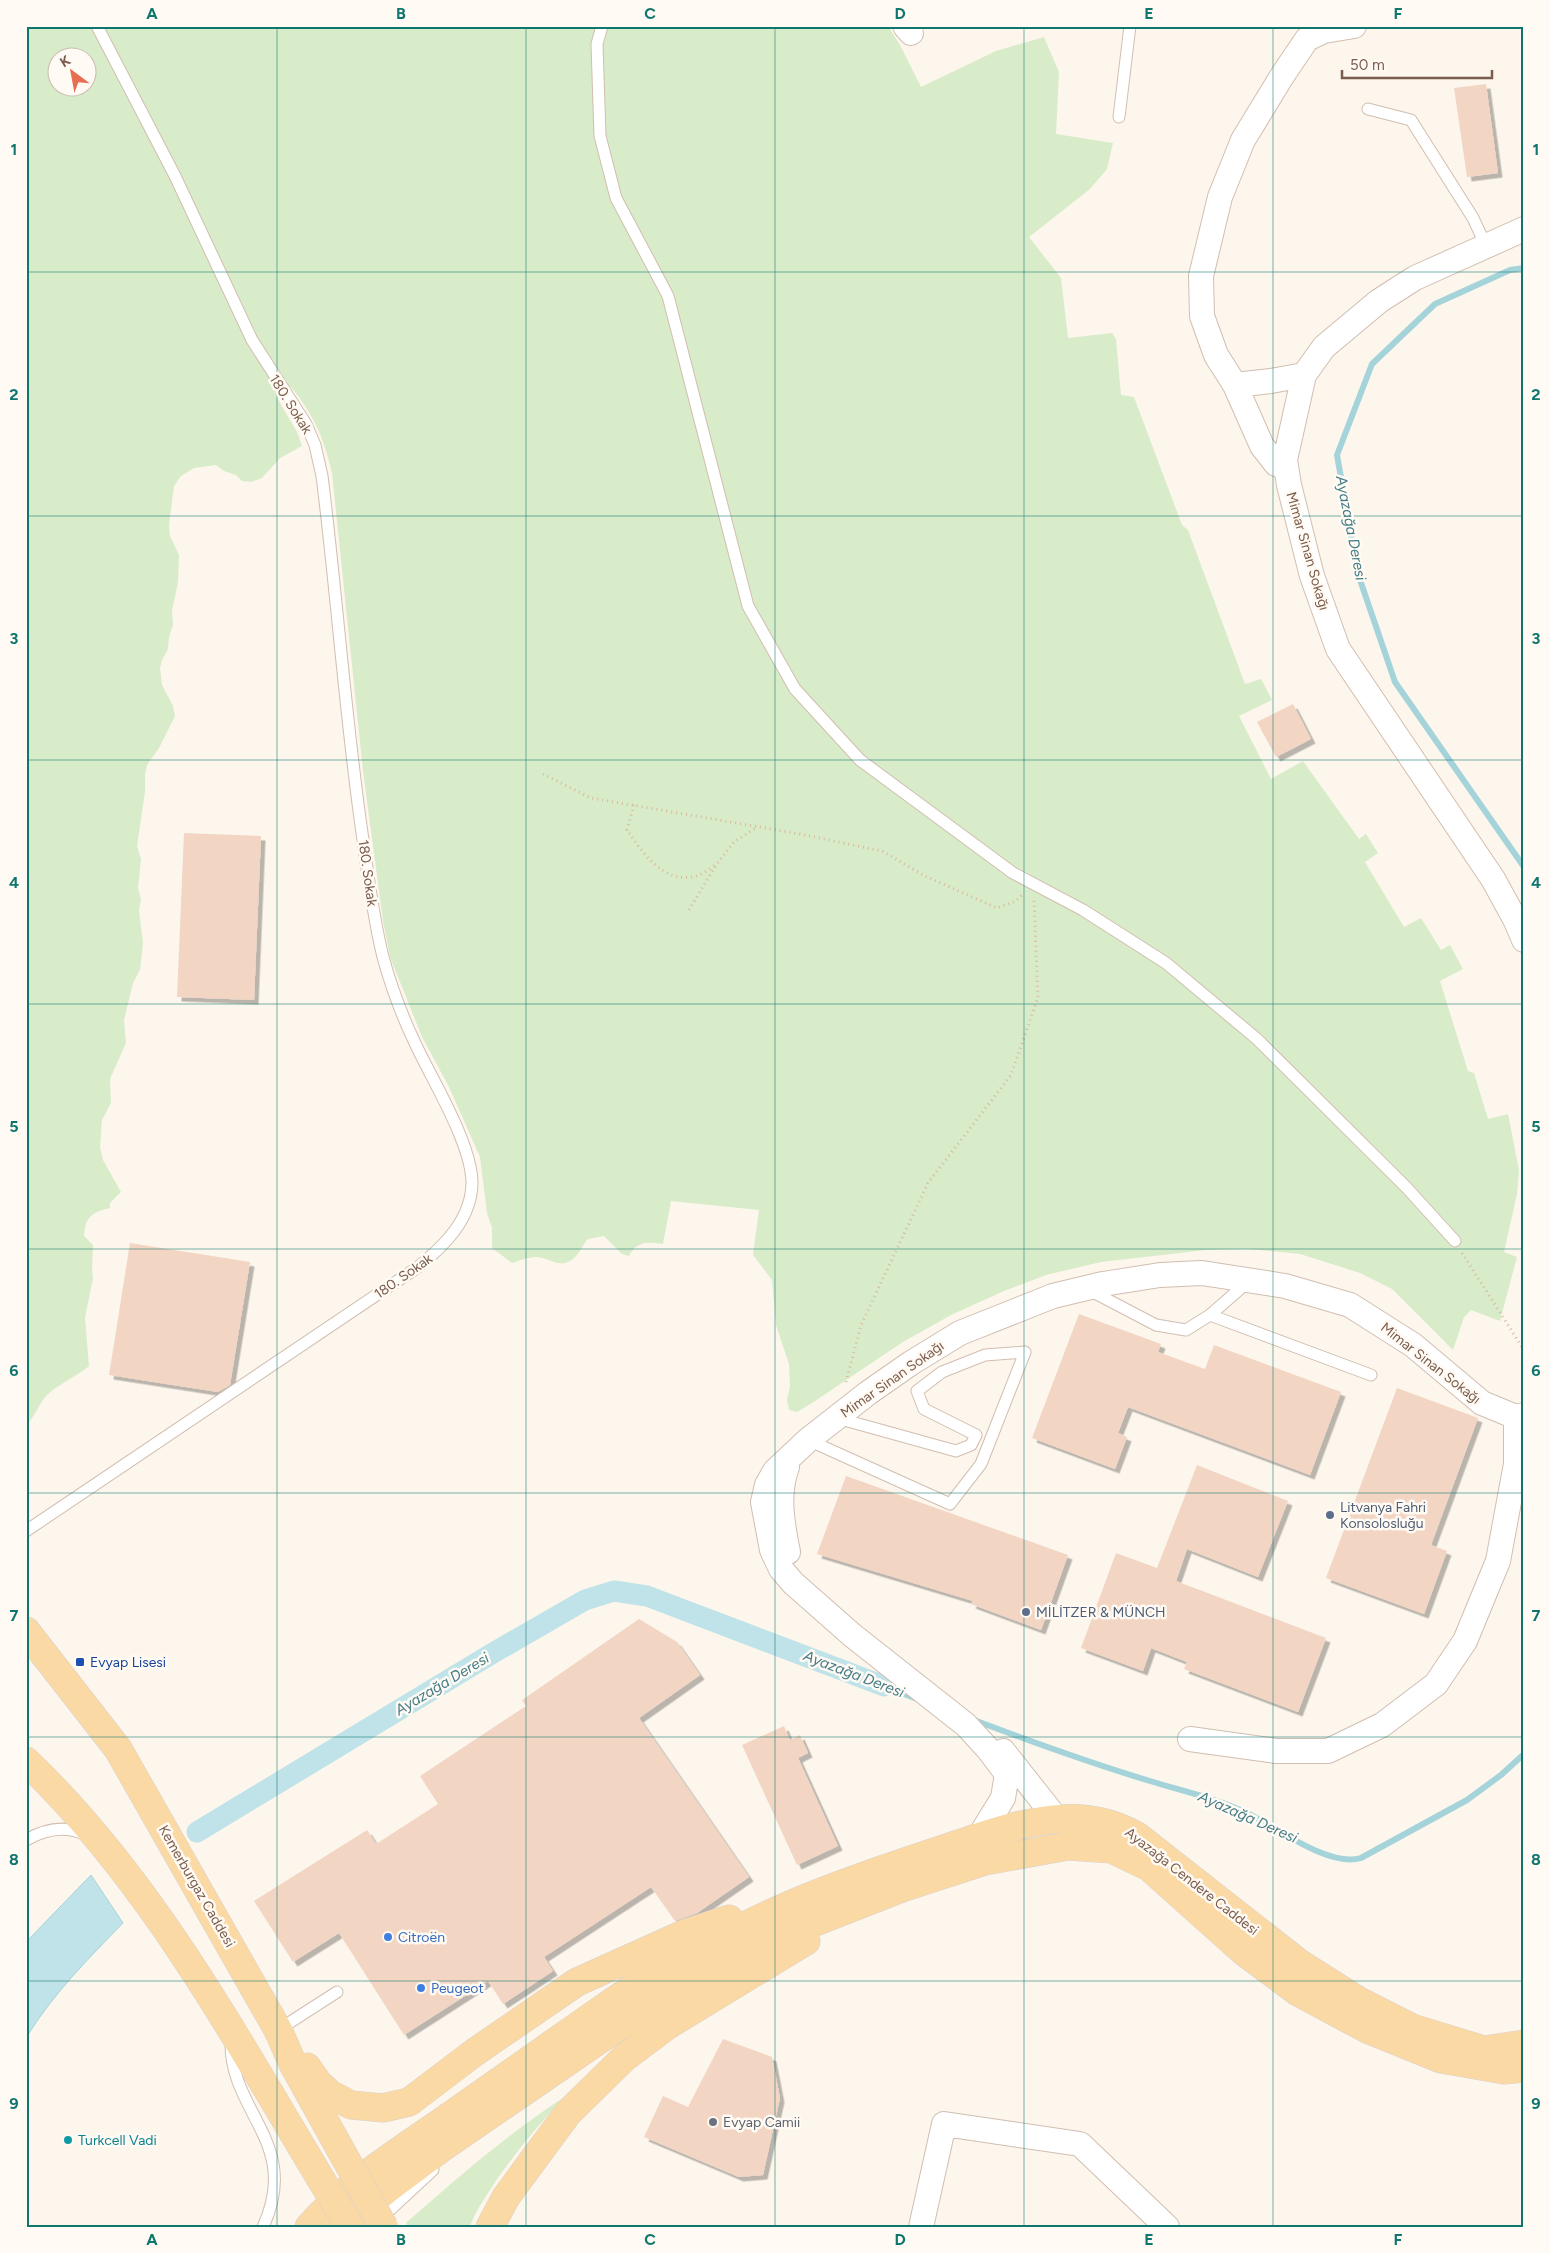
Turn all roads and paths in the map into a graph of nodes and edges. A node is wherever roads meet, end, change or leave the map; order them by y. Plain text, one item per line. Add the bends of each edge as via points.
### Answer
1 (97, 26) edge
2 (602, 26) edge
3 (1130, 26) edge
4 (1354, 26) edge
5 (1368, 109) dead end
6 (1119, 117) dead end
7 (1524, 229) edge
8 (1486, 246) junction
9 (1304, 375) junction
10 (1235, 385) junction
11 (1286, 467) junction
12 (543, 774) dead end
13 (634, 805) junction
14 (757, 827) junction
15 (716, 865) junction
16 (1034, 884) junction
17 (690, 910) dead end
18 (1524, 940) edge
19 (1455, 1241) joint
20 (1250, 1280) junction
21 (1085, 1288) junction
22 (1210, 1315) junction
23 (1524, 1350) edge
24 (1371, 1375) dead end
25 (1520, 1416) edge
26 (837, 1418) junction
27 (800, 1447) junction
28 (26, 1531) edge
29 (26, 1631) edge
30 (1190, 1739) dead end
31 (992, 1746) junction
32 (26, 1761) edge
33 (1056, 1818) junction
34 (979, 1837) junction
35 (26, 1840) edge
36 (99, 1842) junction
37 (902, 1888) junction
38 (786, 1907) junction
39 (337, 1992) dead end
40 (278, 2030) junction
41 (231, 2031) junction
42 (1524, 2044) edge
43 (1524, 2068) edge
44 (517, 2098) junction
45 (263, 2227) edge
46 (309, 2227) edge
47 (342, 2227) edge
48 (350, 2227) edge
49 (372, 2227) edge
50 (384, 2227) edge
51 (490, 2227) edge
52 (920, 2227) edge
53 (1167, 2227) edge

1 - 28 lane, 180. Sokak via 175,176 252,340 306,424 315,445 322,476 353,773 376,923 397,1000 461,1141 472,1183 468,1204 458,1226 441,1248 418,1268
2 - 16 lane via 597,44 600,136 609,172 616,198 668,296 748,606 795,689 860,760 1013,873
3 - 6 lane
4 - 10 street via 1324,31 1307,39 1243,140 1220,197 1201,276 1202,316 1216,355
5 - 8 lane via 1411,120 1473,218
7 - 8 street, Mimar Sinan Sokağı
8 - 9 street, Mimar Sinan Sokağı via 1415,278 1379,301 1324,347
9 - 10 street
9 - 11 street, Mimar Sinan Sokağı
10 - 11 street via 1262,446 1276,464
11 - 18 street, Mimar Sinan Sokağı via 1312,576 1338,649 1493,879
12 - 13 path via 592,798
13 - 14 path
13 - 15 path via 627,830 644,855 670,876 696,876
14 - 15 path via 734,842
14 - 16 path via 882,851 934,880 997,908 1016,901
15 - 17 path
16 - 19 lane via 1166,963 1257,1039 1406,1187
16 - 26 path via 1038,997 1011,1075 928,1183 861,1325
19 - 23 path
20 - 21 street, Mimar Sinan Sokağı via 1202,1273 1160,1275
20 - 22 lane
20 - 25 street, Mimar Sinan Sokağı via 1285,1286 1350,1305 1413,1345 1482,1403
21 - 22 lane via 1156,1325 1186,1330
21 - 26 street, Mimar Sinan Sokağı via 1053,1296 960,1333 904,1368
22 - 24 lane
25 - 30 street via 1516,1464 1498,1561 1465,1641 1436,1684 1382,1725 1328,1751 1276,1751
26 - 27 street, Mimar Sinan Sokağı
26 - 27 lane via 956,1452 971,1445 976,1435 924,1409 917,1391 942,1372 986,1355 1025,1352 981,1464 950,1504
27 - 31 street via 781,1488 783,1529 796,1571 915,1677 968,1714
29 - 40 main road, Kemerburgaz Caddesi via 118,1749
31 - 33 street
31 - 34 street via 1007,1774 1006,1787 1003,1798
32 - 36 main road
33 - 34 main road, Ayazağa Cendere Caddesi
33 - 42 main road, Ayazağa Cendere Caddesi via 1076,1817 1120,1826 1137,1836 1299,1963 1412,2028 1484,2050
34 - 38 main road, Ayazağa Cendere Caddesi
35 - 36 lane via 57,1828 80,1832
36 - 41 main road via 141,1894
37 - 43 main road, Ayazağa Cendere Caddesi via 985,1861 1068,1846 1111,1849 1149,1867 1243,1951 1298,1992 1367,2030 1442,2059 1504,2070
37 - 44 main road via 776,1937 724,1962 647,2007
37 - 51 main road via 766,1964 668,2025 624,2058 568,2113 506,2197
38 - 40 main road via 732,1918 686,1933 577,1982 409,2102 383,2108 364,2108 338,2100 318,2083
38 - 46 main road via 714,1940 634,1987 401,2150 354,2186
39 - 40 lane
40 - 50 main road, Kemerburgaz Caddesi, bridge via 305,2086
41 - 45 lane via 231,2056 241,2088 270,2145 275,2174 273,2198
41 - 48 main road, bridge
44 - 47 main road via 411,2171
44 - 49 lane via 433,2169
52 - 53 street via 944,2124 1080,2144

